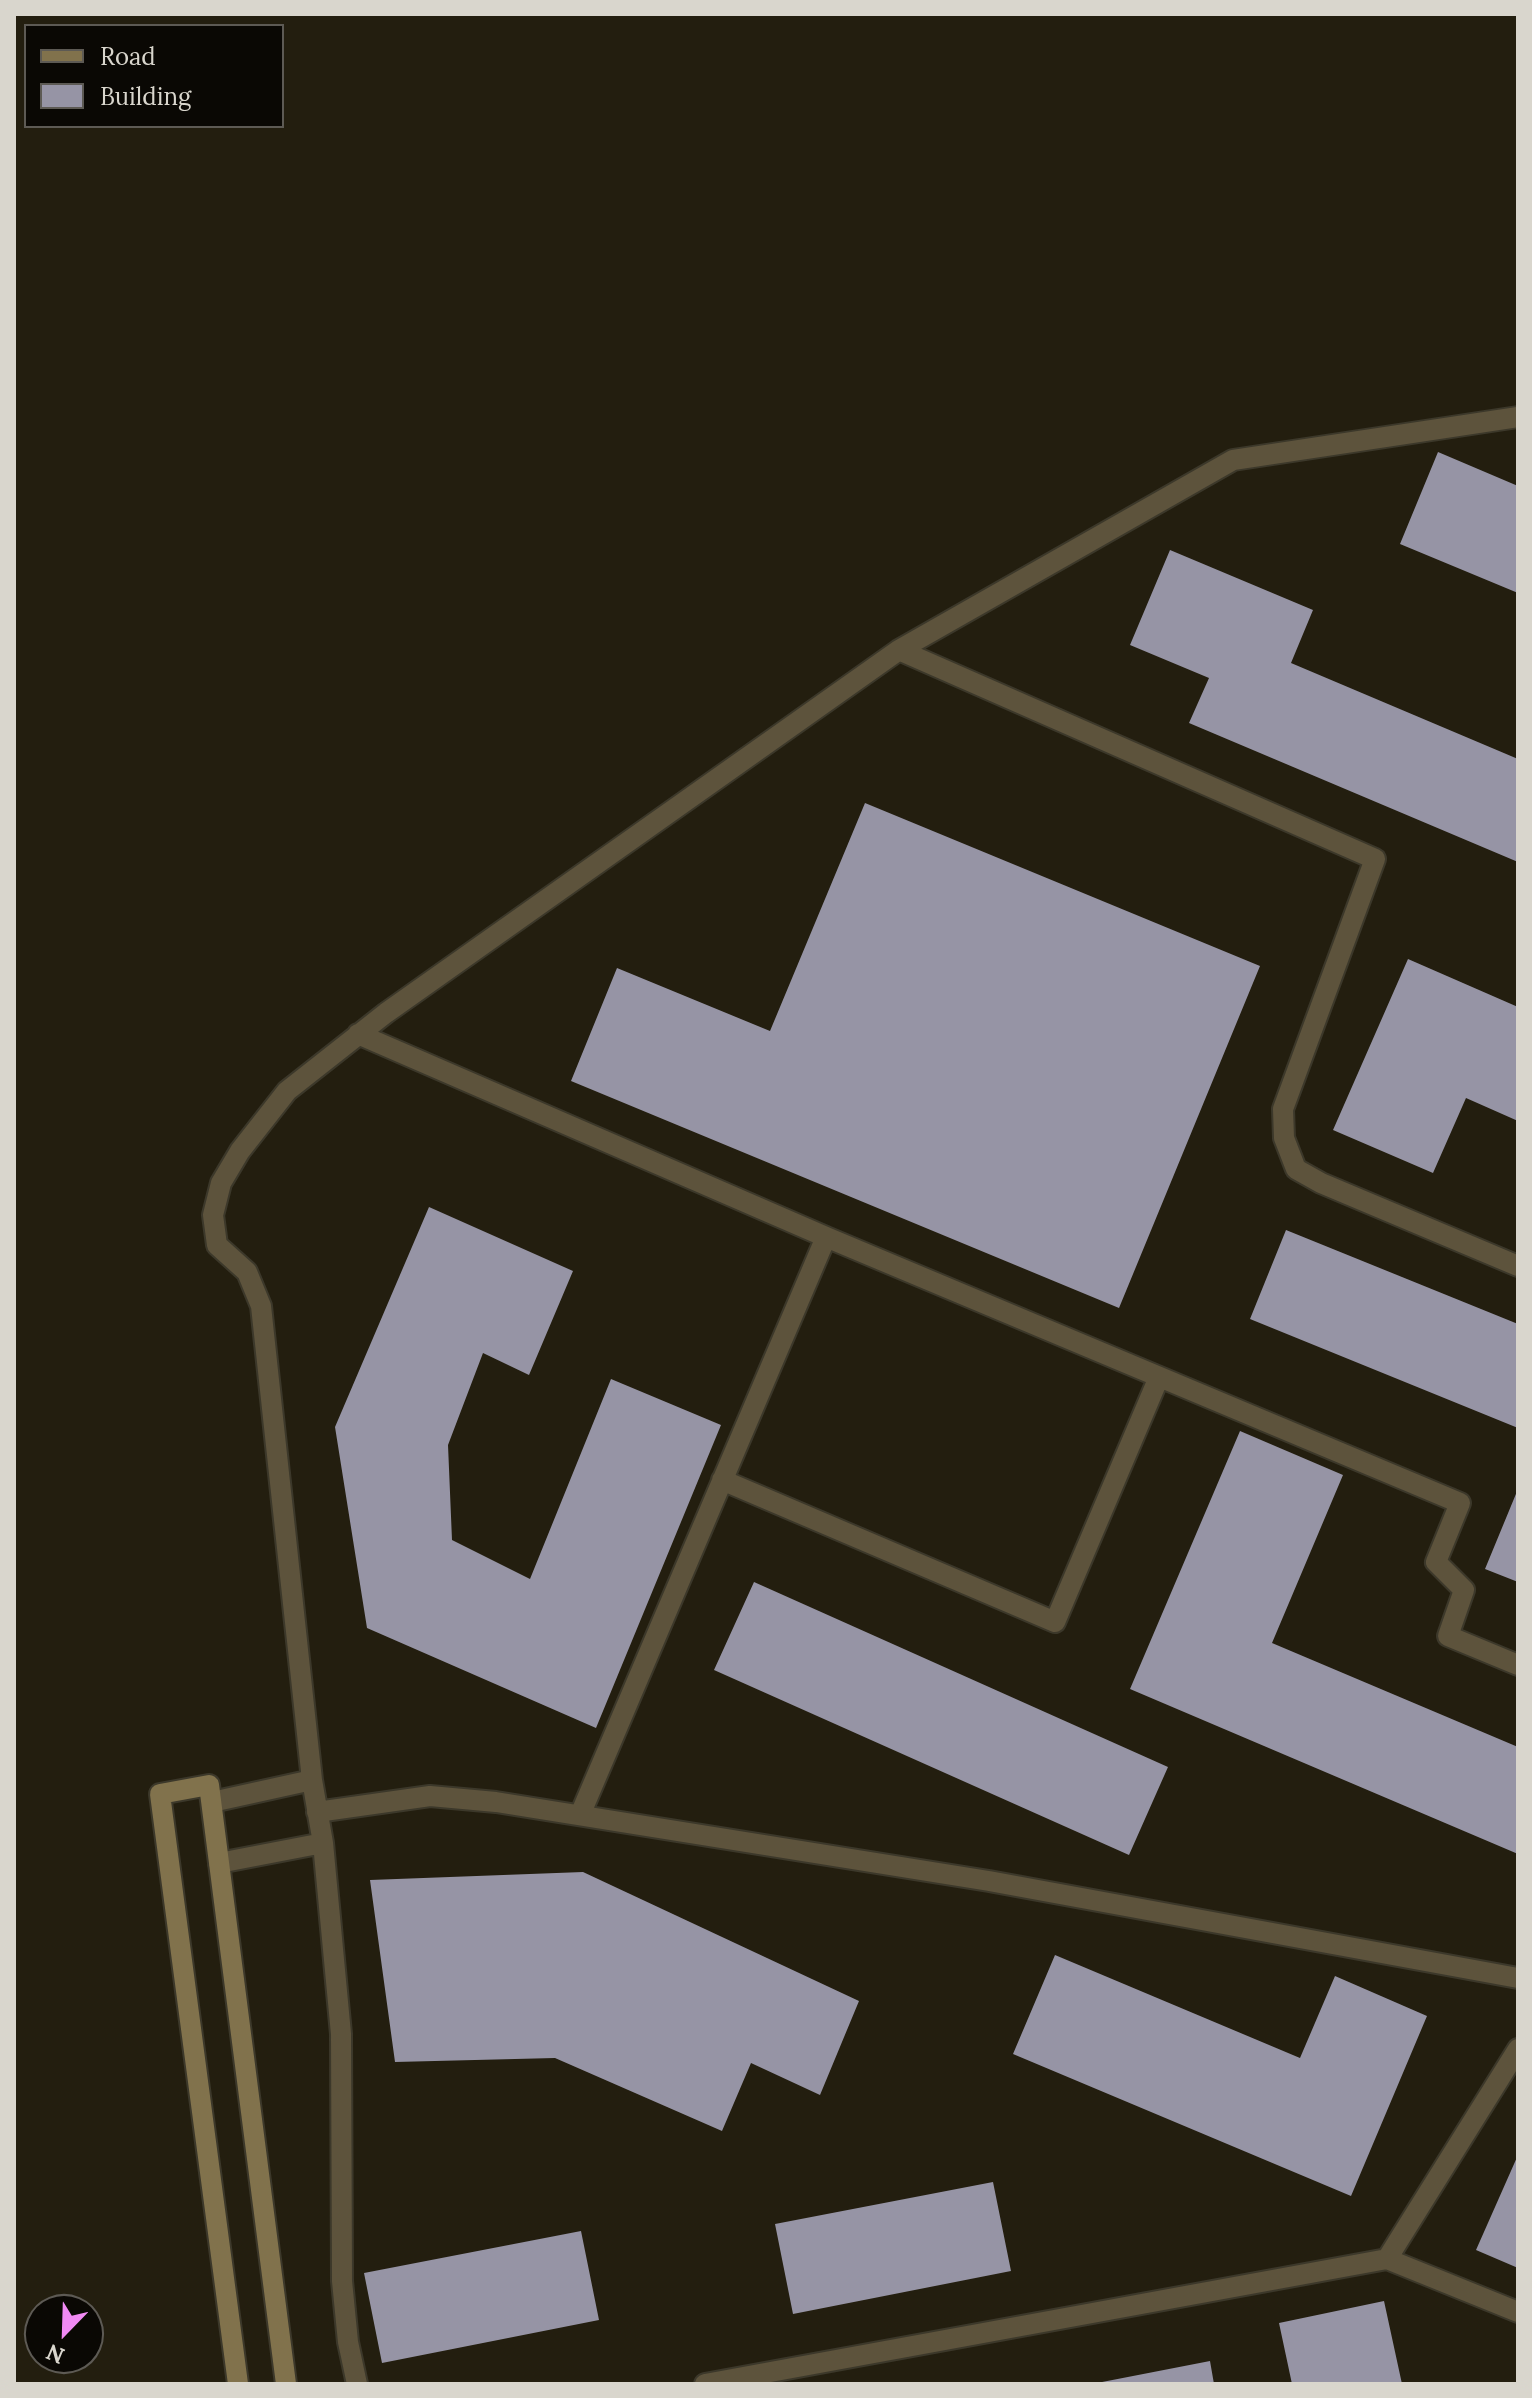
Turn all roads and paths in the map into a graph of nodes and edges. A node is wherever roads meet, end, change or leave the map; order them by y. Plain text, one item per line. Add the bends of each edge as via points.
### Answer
1 (1518, 417) edge
2 (899, 650) junction
3 (358, 1034) junction
4 (826, 1237) junction
5 (1518, 1266) edge
6 (1159, 1377) junction
7 (722, 1480) junction
8 (1518, 1665) edge
9 (312, 1780) junction
10 (212, 1802) junction
11 (317, 1812) junction
12 (580, 1815) junction
13 (323, 1843) junction
14 (219, 1863) junction
15 (1518, 1978) edge
16 (1518, 2049) edge
17 (1387, 2259) junction
18 (1518, 2312) edge
19 (238, 2384) edge
20 (286, 2384) edge
21 (357, 2384) edge
22 (705, 2384) edge

1 - 2 lane via 1233,460
2 - 3 lane
2 - 5 lane via 1375,859 1283,1109 1284,1138 1296,1169 1321,1183
3 - 4 lane
3 - 9 lane via 287,1091 240,1151 221,1183 213,1215 217,1245 247,1272 261,1306
4 - 6 lane
4 - 7 lane
6 - 7 lane via 1055,1622
6 - 8 lane via 1460,1503 1436,1562 1464,1590 1448,1636
7 - 12 lane
9 - 10 lane
9 - 11 lane
10 - 14 street
10 - 19 street via 209,1785 160,1794
11 - 12 lane via 430,1796
11 - 13 lane
12 - 15 lane via 989,1881
13 - 14 lane
13 - 21 lane via 341,2034 342,2281
14 - 20 street
16 - 17 lane
17 - 18 lane
17 - 22 lane

